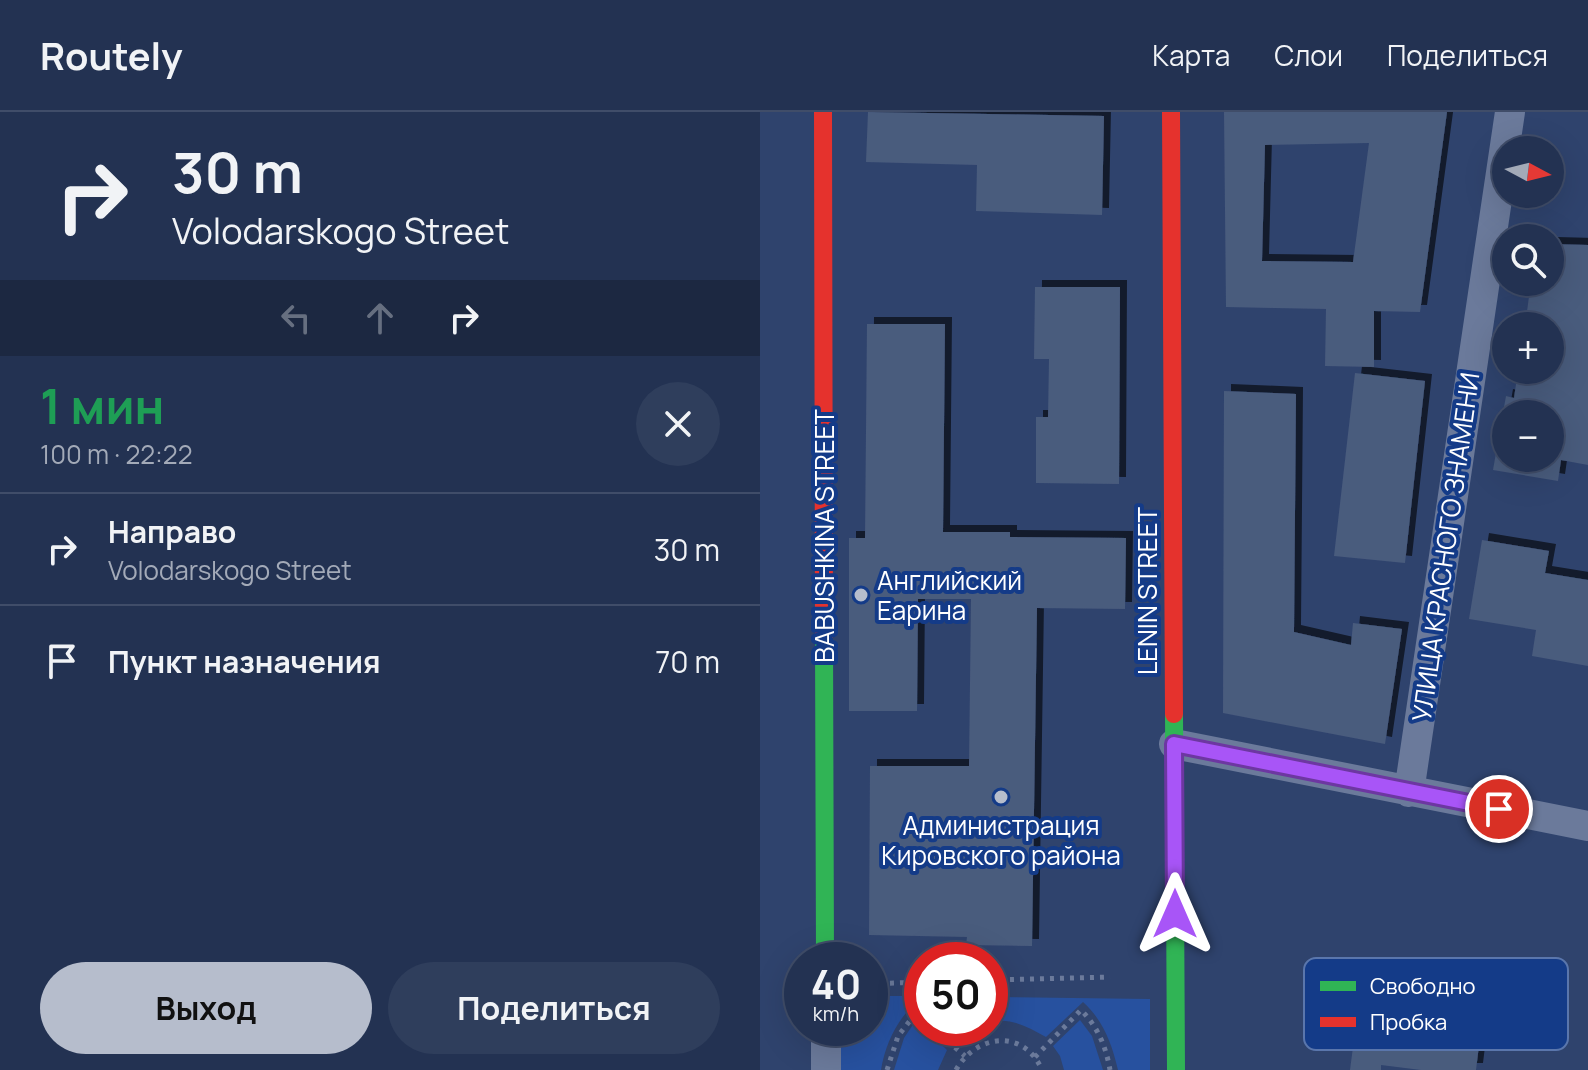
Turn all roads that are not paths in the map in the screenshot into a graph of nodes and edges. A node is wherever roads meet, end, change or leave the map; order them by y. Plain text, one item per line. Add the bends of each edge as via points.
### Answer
1 (823, 112) edge
2 (1171, 112) edge
3 (1510, 112) edge
4 (1174, 744) junction
5 (1409, 792) junction
6 (1588, 826) edge
7 (825, 942) edge
8 (826, 1046) edge
9 (826, 1070) edge
10 (1176, 1070) edge

1 - 7 main road, BABUSHKINA STREET
2 - 4 main road, LENIN STREET
3 - 5 street, УЛИЦА КРАСНОГО ЗНАМЕНИ
4 - 5 street
4 - 10 main road, LENIN STREET
5 - 6 street
8 - 9 street

